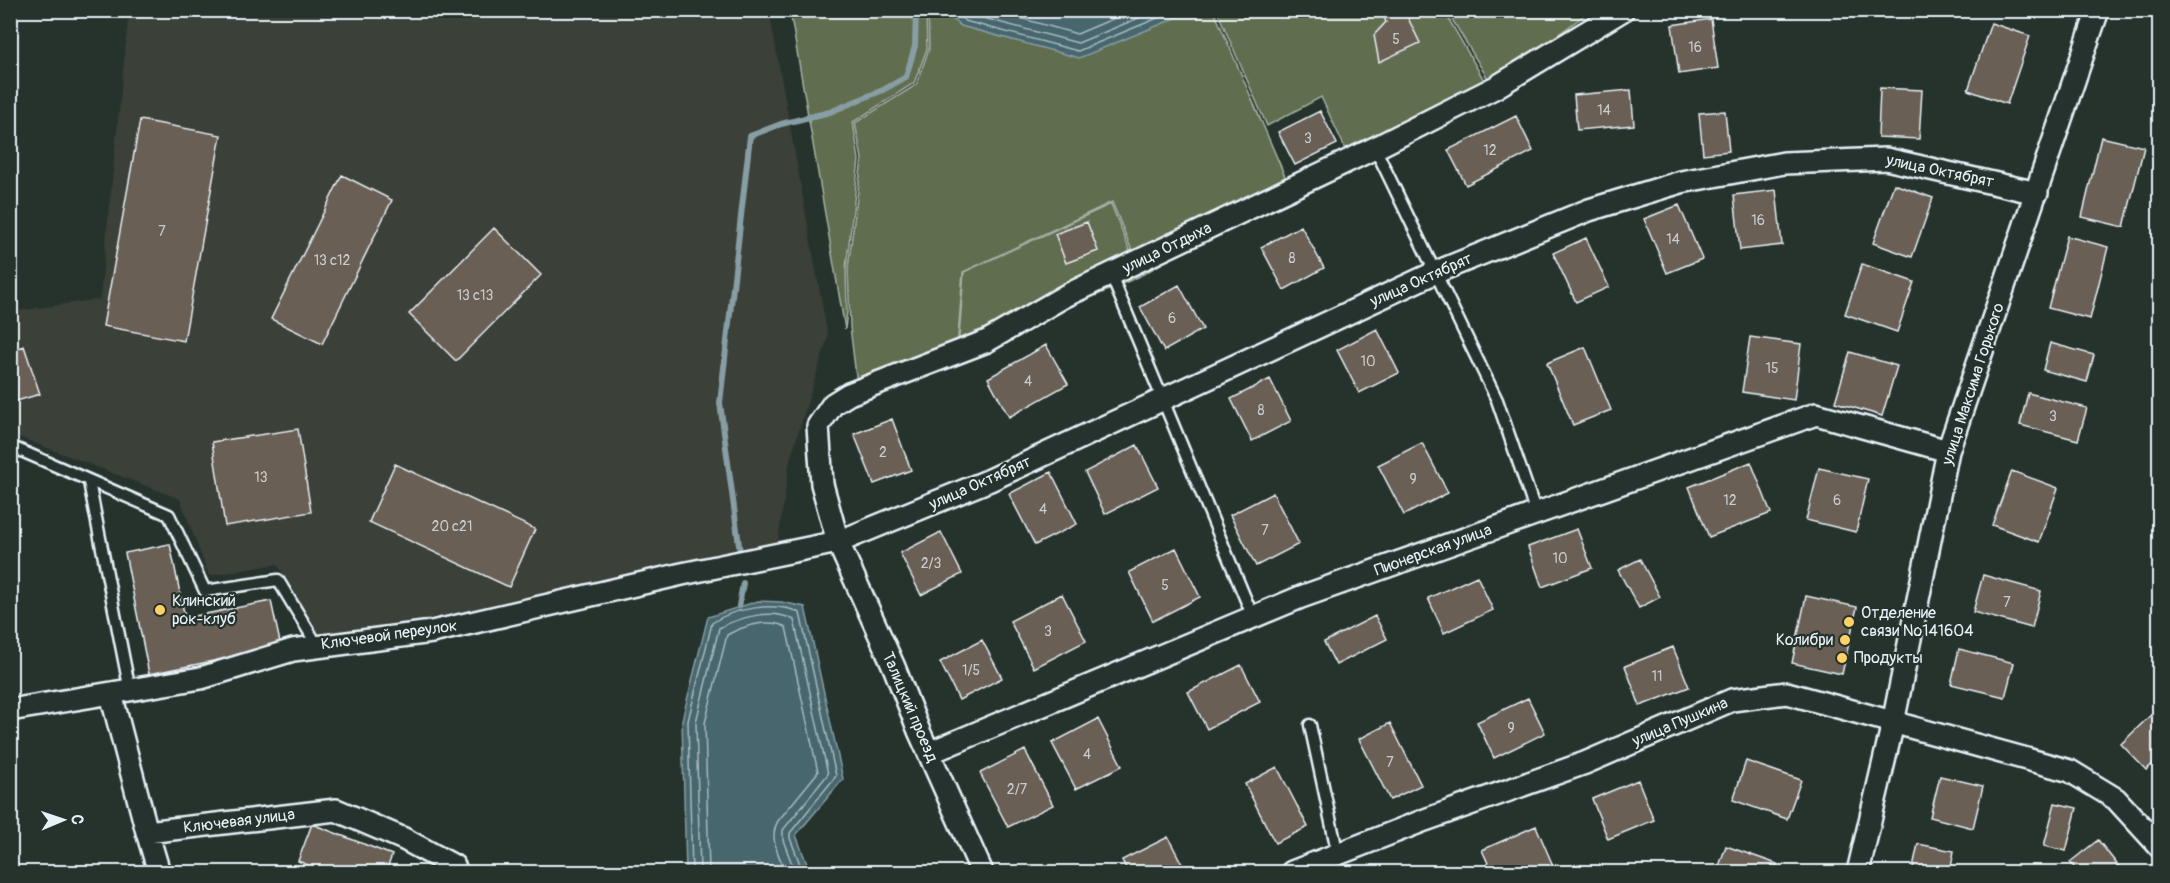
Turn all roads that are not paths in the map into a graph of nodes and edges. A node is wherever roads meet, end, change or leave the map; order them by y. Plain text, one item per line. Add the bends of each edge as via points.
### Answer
1 (1623, 10) edge
2 (2098, 10) edge
3 (1375, 148) junction
4 (2037, 193) junction
5 (1434, 273) junction
6 (1111, 275) junction
7 (1162, 398) junction
8 (10, 446) edge
9 (1948, 451) junction
10 (89, 482) junction
11 (1536, 513) junction
12 (838, 542) junction
13 (1252, 617) junction
14 (317, 645) junction
15 (121, 693) junction
16 (10, 710) edge
17 (1893, 723) junction
18 (1310, 725) dead end
19 (929, 753) junction
20 (147, 832) junction
21 (2160, 847) edge
22 (1338, 855) junction
23 (159, 873) edge
24 (457, 873) edge
25 (982, 873) edge
26 (1292, 873) edge
27 (1858, 873) edge

1 - 3 street, улица Отдыха via 1496,87
2 - 4 street, улица Максима Горького
3 - 5 lane
3 - 6 street, улица Отдыха
4 - 5 street, улица Октябрят via 1886,159 1784,163 1681,182 1589,210
4 - 9 street, улица Максима Горького
5 - 7 street, улица Октябрят
5 - 11 lane via 1497,400
6 - 7 lane
6 - 12 street, улица Отдыха via 1065,296 987,341 832,404 818,426 822,484
7 - 12 street, улица Октябрят via 990,480
7 - 13 lane
8 - 10 lane
9 - 11 street, Пионерская улица via 1816,414
9 - 17 street, улица Максима Горького
10 - 14 lane via 169,515 204,591 278,580
10 - 15 lane
11 - 13 street, Пионерская улица
12 - 14 street, Ключевой переулок via 432,632
12 - 19 street, Талицкий проезд
13 - 19 street, Пионерская улица
14 - 15 street, Ключевой переулок via 201,678
15 - 16 street, Ключевой переулок
15 - 20 street
17 - 21 street, улица Пушкина via 2070,771 2116,799
17 - 22 street, улица Пушкина via 1787,693 1732,700 1586,763
17 - 27 street, улица Максима Горького
18 - 22 lane
19 - 25 street, Талицкий проезд
20 - 23 street
20 - 24 street, Ключевая улица via 336,810 404,839 454,866
22 - 26 street, улица Пушкина

